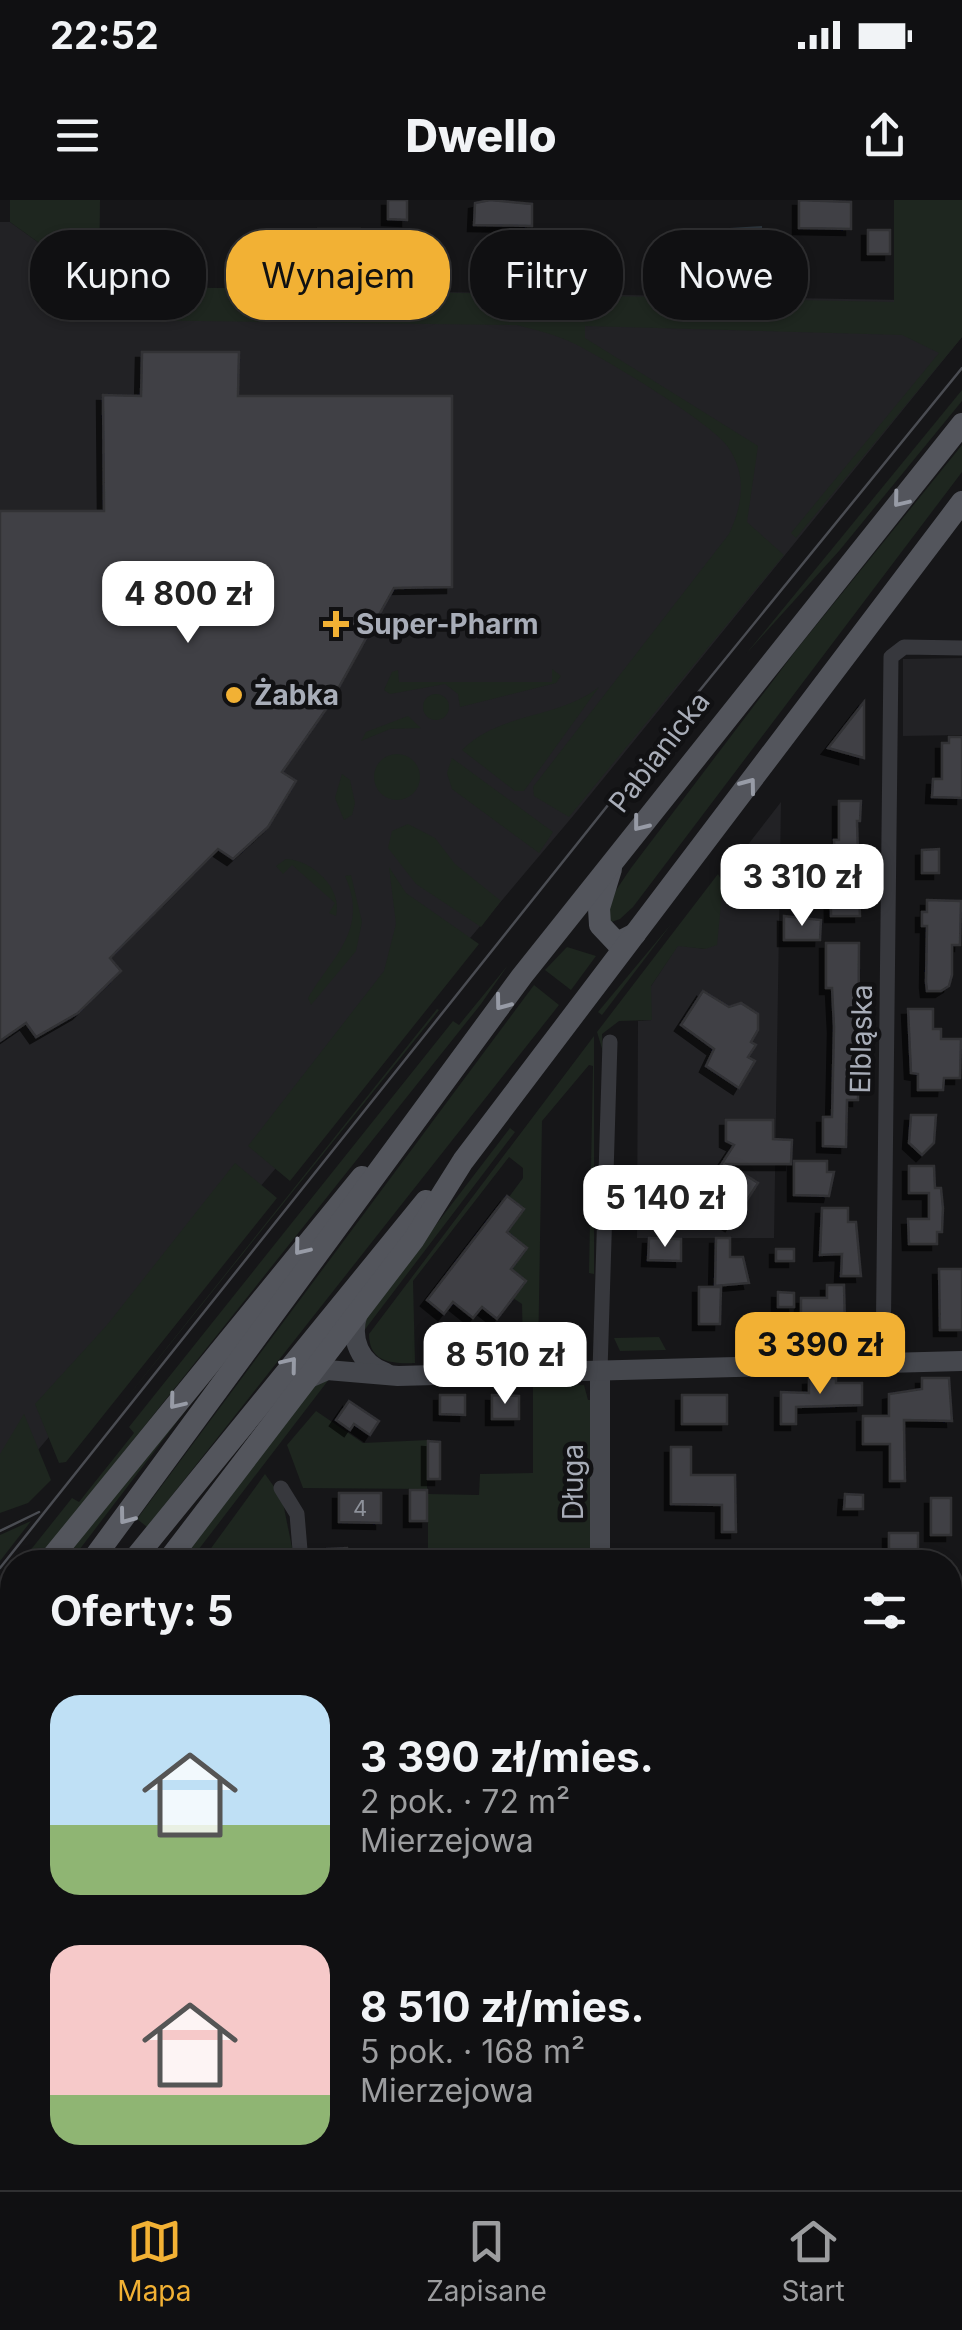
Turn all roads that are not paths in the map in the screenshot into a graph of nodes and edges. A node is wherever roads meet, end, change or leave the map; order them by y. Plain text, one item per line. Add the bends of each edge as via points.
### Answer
1 (962, 424) edge
2 (962, 502) edge
3 (962, 648) edge
4 (615, 856) junction
5 (635, 934) junction
6 (610, 1042) dead end
7 (412, 1123) junction
8 (463, 1161) junction
9 (358, 1313) junction
10 (962, 1360) edge
11 (883, 1363) junction
12 (600, 1372) junction
13 (398, 1376) junction
14 (309, 1378) junction
15 (281, 1488) dead end
16 (58, 1550) edge
17 (101, 1550) edge
18 (142, 1550) edge
19 (177, 1550) edge
20 (300, 1550) edge
21 (600, 1550) edge

1 -> 4 main road, Pabianicka
5 -> 2 main road
3 - 11 street, Elbląska via 904,648 891,657
4 - 5 main road via 600,925 617,943
4 -> 7 main road, Pabianicka
5 - 8 main road
6 - 12 street, Długa
7 -> 16 main road via 327,1215
7 -> 17 main road
8 - 9 main road
18 -> 8 main road via 388,1242
9 - 13 street via 354,1334 362,1356 375,1369
9 - 14 main road
10 - 11 street
11 - 12 street
12 - 13 street
12 - 21 street, Długa
13 - 14 street via 327,1370
14 - 19 main road
15 - 20 street via 298,1514

